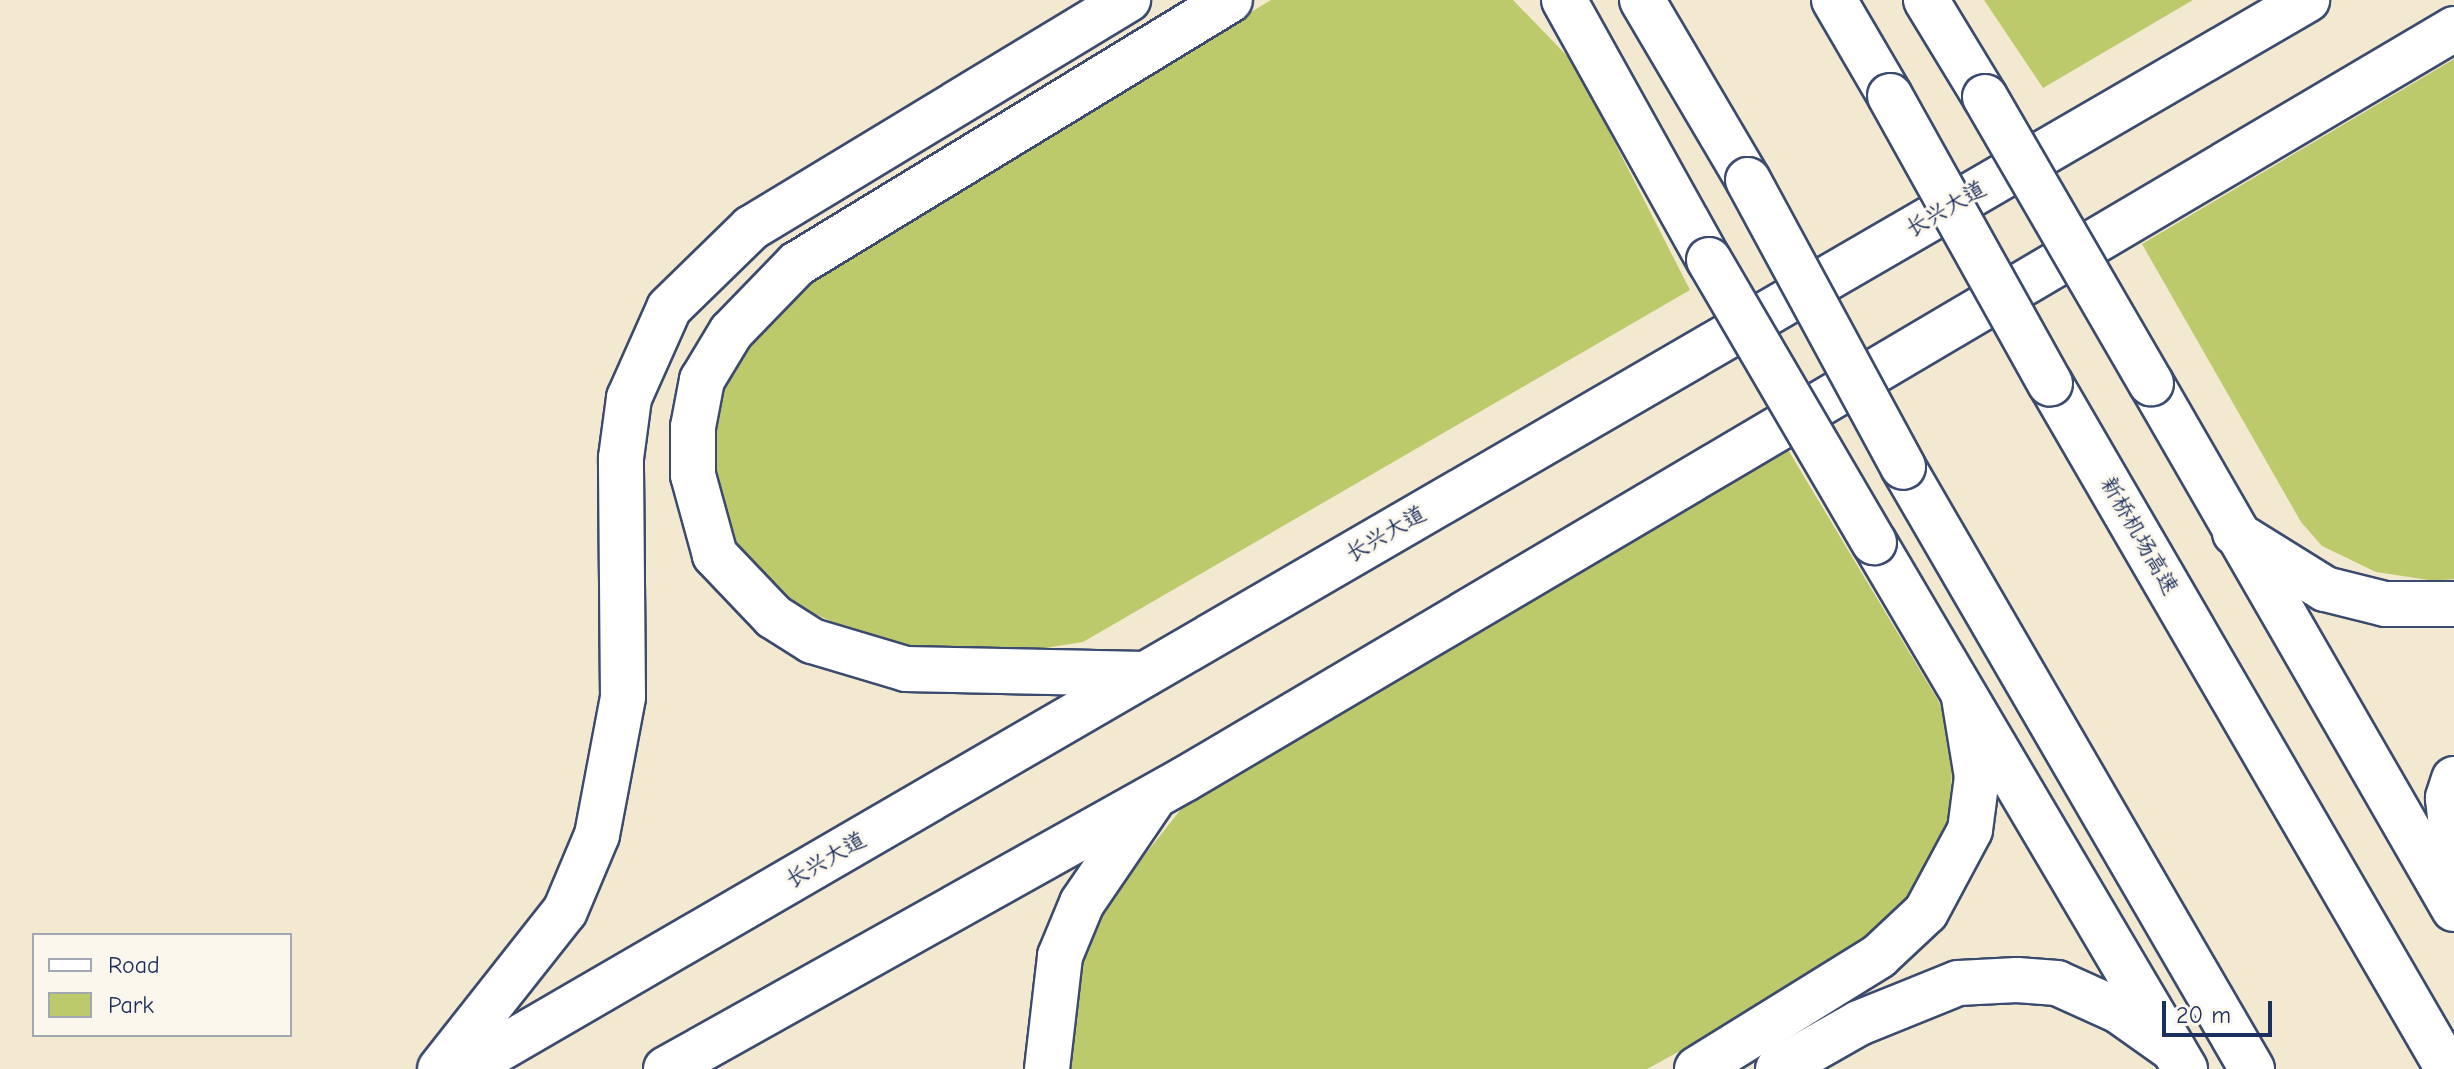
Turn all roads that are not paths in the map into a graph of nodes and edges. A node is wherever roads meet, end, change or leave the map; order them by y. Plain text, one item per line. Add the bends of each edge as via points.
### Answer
1 (1128, 0) edge
2 (1230, 0) edge
3 (1545, 0) edge
4 (1642, 0) edge
5 (1834, 0) edge
6 (1926, 0) edge
7 (2307, 0) edge
8 (1573, 14) edge
9 (2454, 29) edge
10 (2232, 531) junction
11 (2454, 604) edge
12 (1145, 674) junction
13 (1964, 698) junction
14 (2454, 779) edge
15 (1155, 796) junction
16 (2454, 855) edge
17 (2454, 909) edge
18 (2179, 1060) edge
19 (440, 1069) edge
20 (465, 1069) edge
21 (666, 1069) edge
22 (1047, 1069) edge
23 (1697, 1069) edge
24 (1778, 1069) edge
25 (2252, 1069) edge
26 (2448, 1069) edge

1 - 19 main road via 751,228 700,270 669,308 629,398 621,458 623,697 597,835 565,911
2 - 12 main road via 797,264 731,332 702,380 693,427 693,475 715,555 774,617 812,641 906,669
3 - 8 main road
4 - 25 main road, bridge via 1748,180 1903,467
5 - 26 main road, 新桥机场高速, bridge
6 - 10 main road, bridge
7 - 12 main road, 长兴大道
8 - 13 main road, bridge via 1709,260
9 - 15 main road
10 - 11 main road via 2325,589 2385,604
10 - 17 main road
12 - 20 main road, 长兴大道
13 - 18 main road
13 - 23 main road via 1977,777 1970,830 1926,912 1879,956
14 - 16 main road via 2448,798
15 - 21 main road
15 - 22 main road via 1082,903 1060,956
18 - 24 main road via 2107,1005 2057,983 2017,980 1958,983 1859,1023

